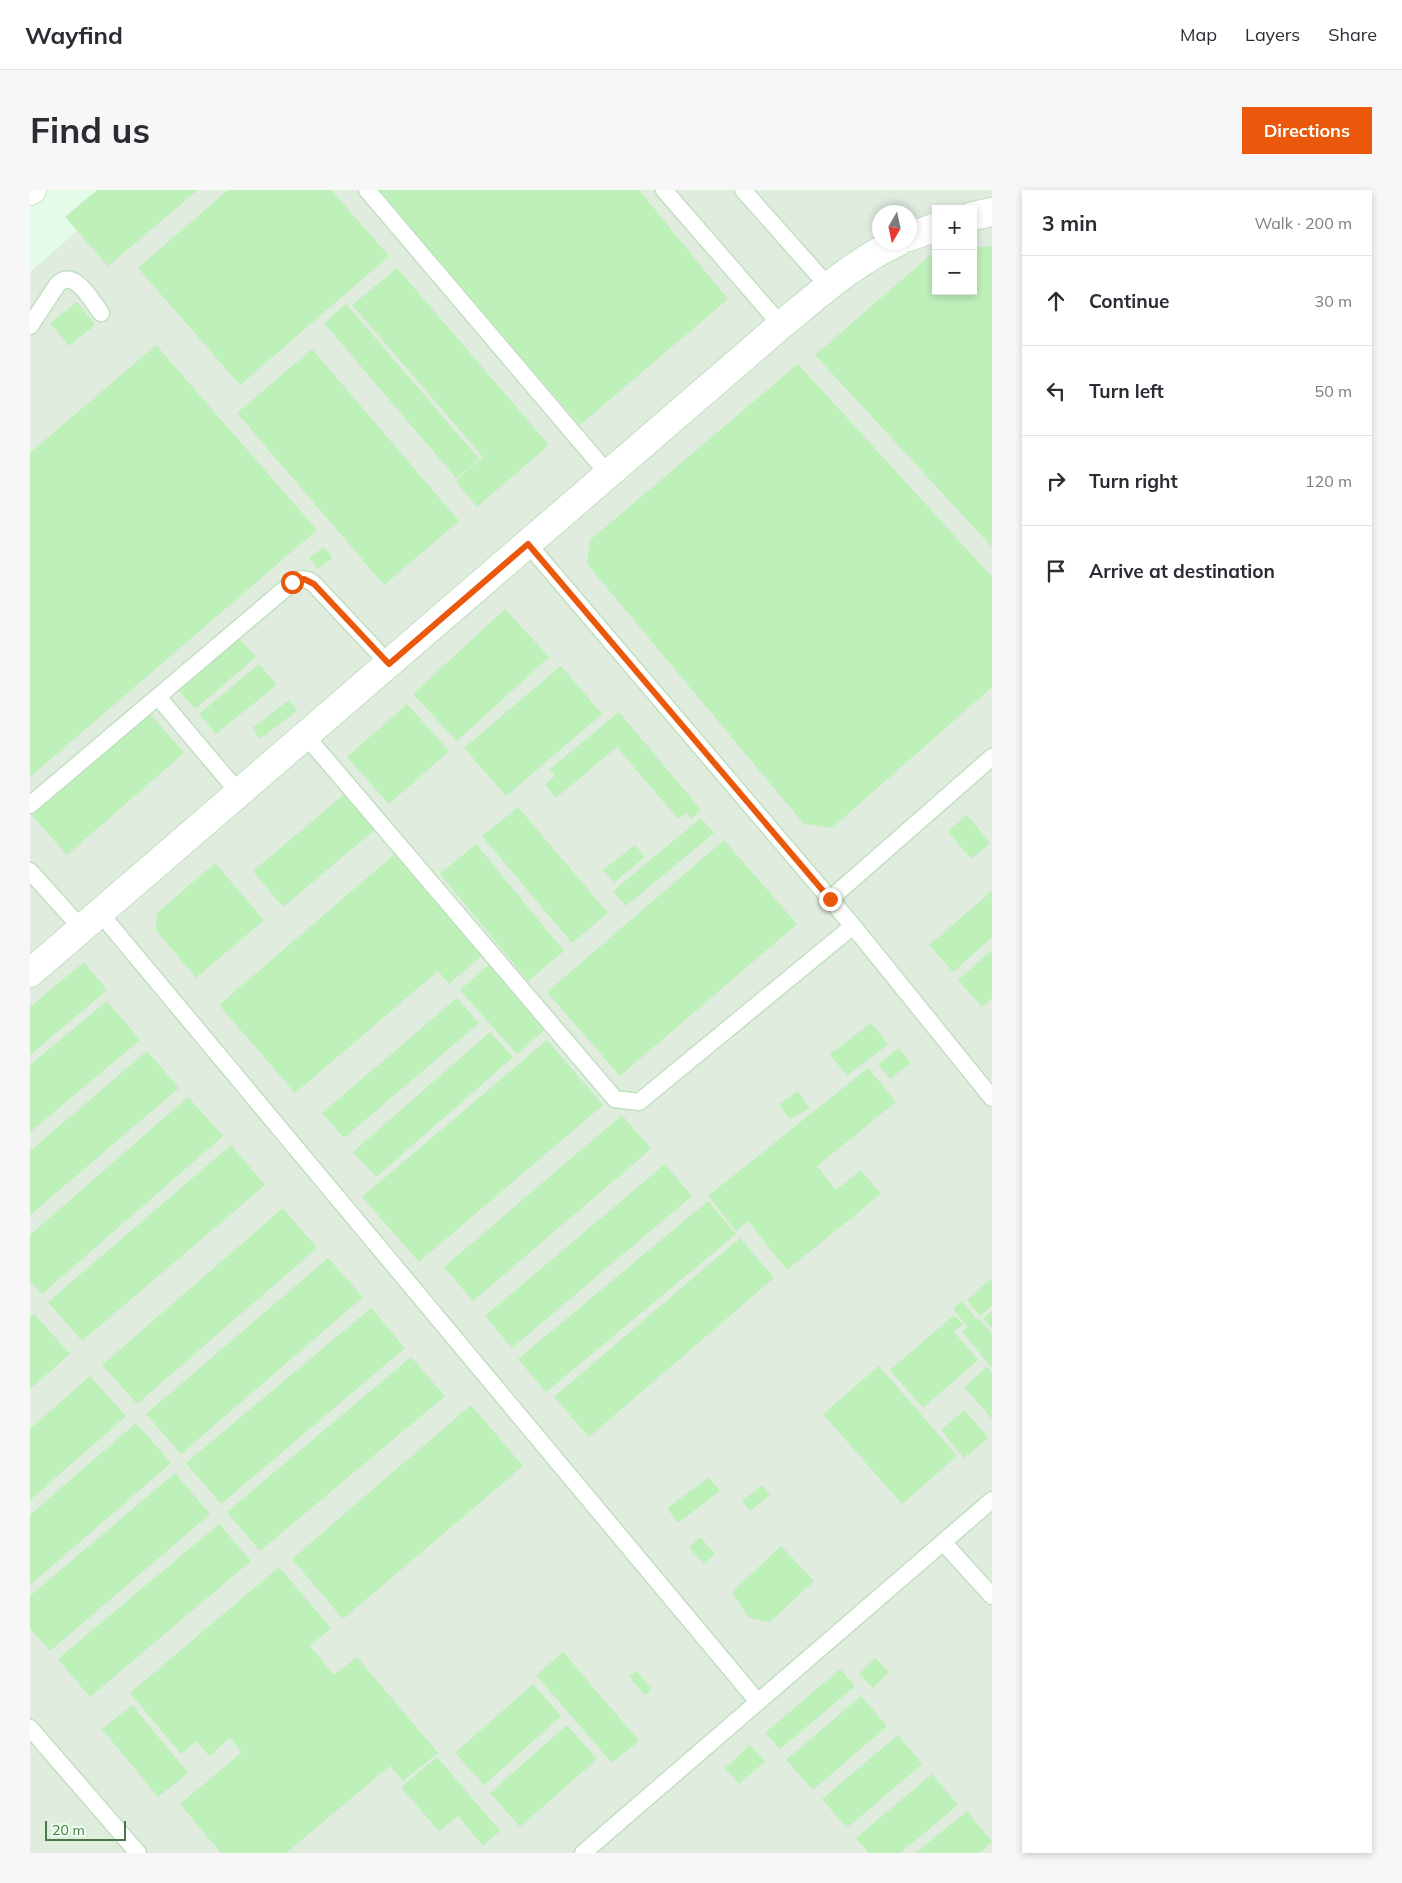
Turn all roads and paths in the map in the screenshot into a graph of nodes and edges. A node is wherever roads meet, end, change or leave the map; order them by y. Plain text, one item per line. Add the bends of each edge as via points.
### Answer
1 (367, 190) edge
2 (664, 190) edge
3 (743, 190) edge
4 (992, 212) edge
5 (977, 215) edge
6 (932, 229) edge
7 (917, 234) edge
8 (884, 250) edge
9 (828, 286) junction
10 (101, 313) dead end
11 (782, 325) junction
12 (30, 326) edge
13 (608, 474) junction
14 (528, 544) junction
15 (389, 664) junction
16 (158, 697) junction
17 (306, 736) junction
18 (992, 758) edge
19 (239, 793) junction
20 (30, 805) edge
21 (30, 871) edge
22 (830, 899) junction
23 (91, 921) junction
24 (853, 926) junction
25 (30, 973) edge
26 (992, 1098) edge
27 (992, 1500) edge
28 (943, 1542) junction
29 (992, 1596) edge
30 (758, 1702) junction
31 (30, 1728) edge
32 (138, 1853) edge
33 (583, 1853) edge

1 - 13 lane
2 - 11 lane
3 - 9 lane
4 - 5 street
6 - 7 street
8 - 9 street
9 - 11 street
10 - 12 lane via 76,282 66,279 61,281
11 - 13 street
13 - 14 street
14 - 15 street
14 - 22 lane
15 - 16 lane via 314,584 304,579 292,582
15 - 17 street
16 - 19 lane
16 - 20 lane
17 - 19 street
17 - 24 lane via 615,1099 639,1102
18 - 22 lane
19 - 23 street
21 - 23 lane
22 - 24 lane
23 - 25 street
23 - 30 lane
24 - 26 lane
27 - 28 lane
28 - 29 lane
28 - 30 lane
30 - 33 lane
31 - 32 lane

